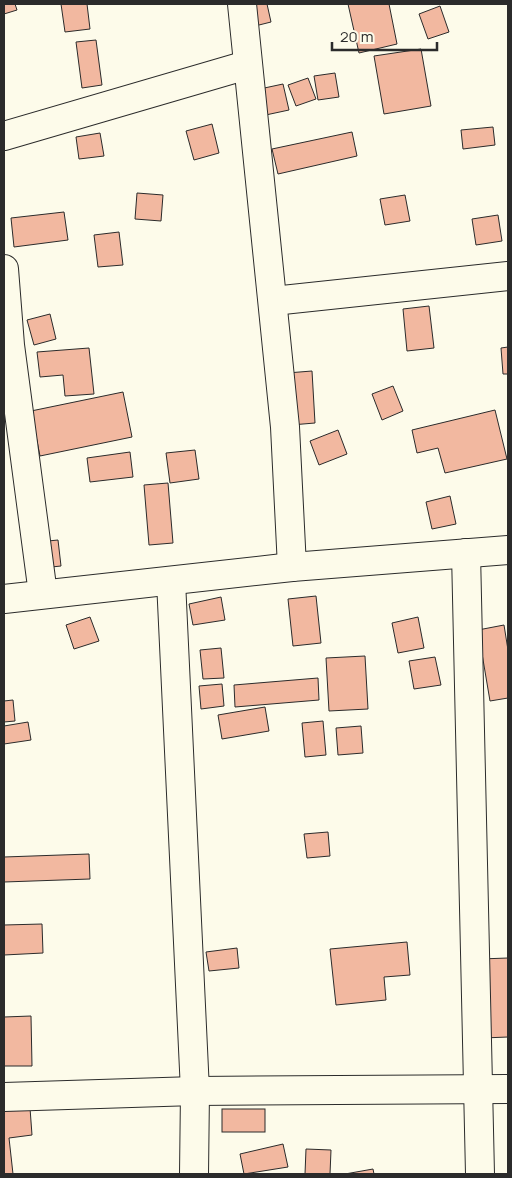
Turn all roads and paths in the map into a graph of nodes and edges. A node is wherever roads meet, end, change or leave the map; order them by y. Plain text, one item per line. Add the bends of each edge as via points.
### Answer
1 (242, 4) edge
2 (247, 65) junction
3 (4, 136) edge
4 (4, 270) edge
5 (508, 276) edge
6 (273, 301) junction
7 (7, 345) edge
8 (508, 550) edge
9 (466, 553) junction
10 (292, 567) junction
11 (171, 581) junction
12 (43, 594) junction
13 (4, 599) edge
14 (508, 1089) edge
15 (478, 1090) junction
16 (196, 1091) junction
17 (4, 1097) edge
18 (194, 1174) edge
19 (480, 1174) edge

1 - 2 street
2 - 3 street
2 - 6 street
4 - 7 street
5 - 6 street
6 - 10 street via 285,428
7 - 12 street
8 - 9 street
9 - 10 street
9 - 15 street
10 - 11 street
11 - 12 street
11 - 16 street
12 - 13 street
14 - 15 street
15 - 16 street
15 - 19 street
16 - 17 street
16 - 18 street

